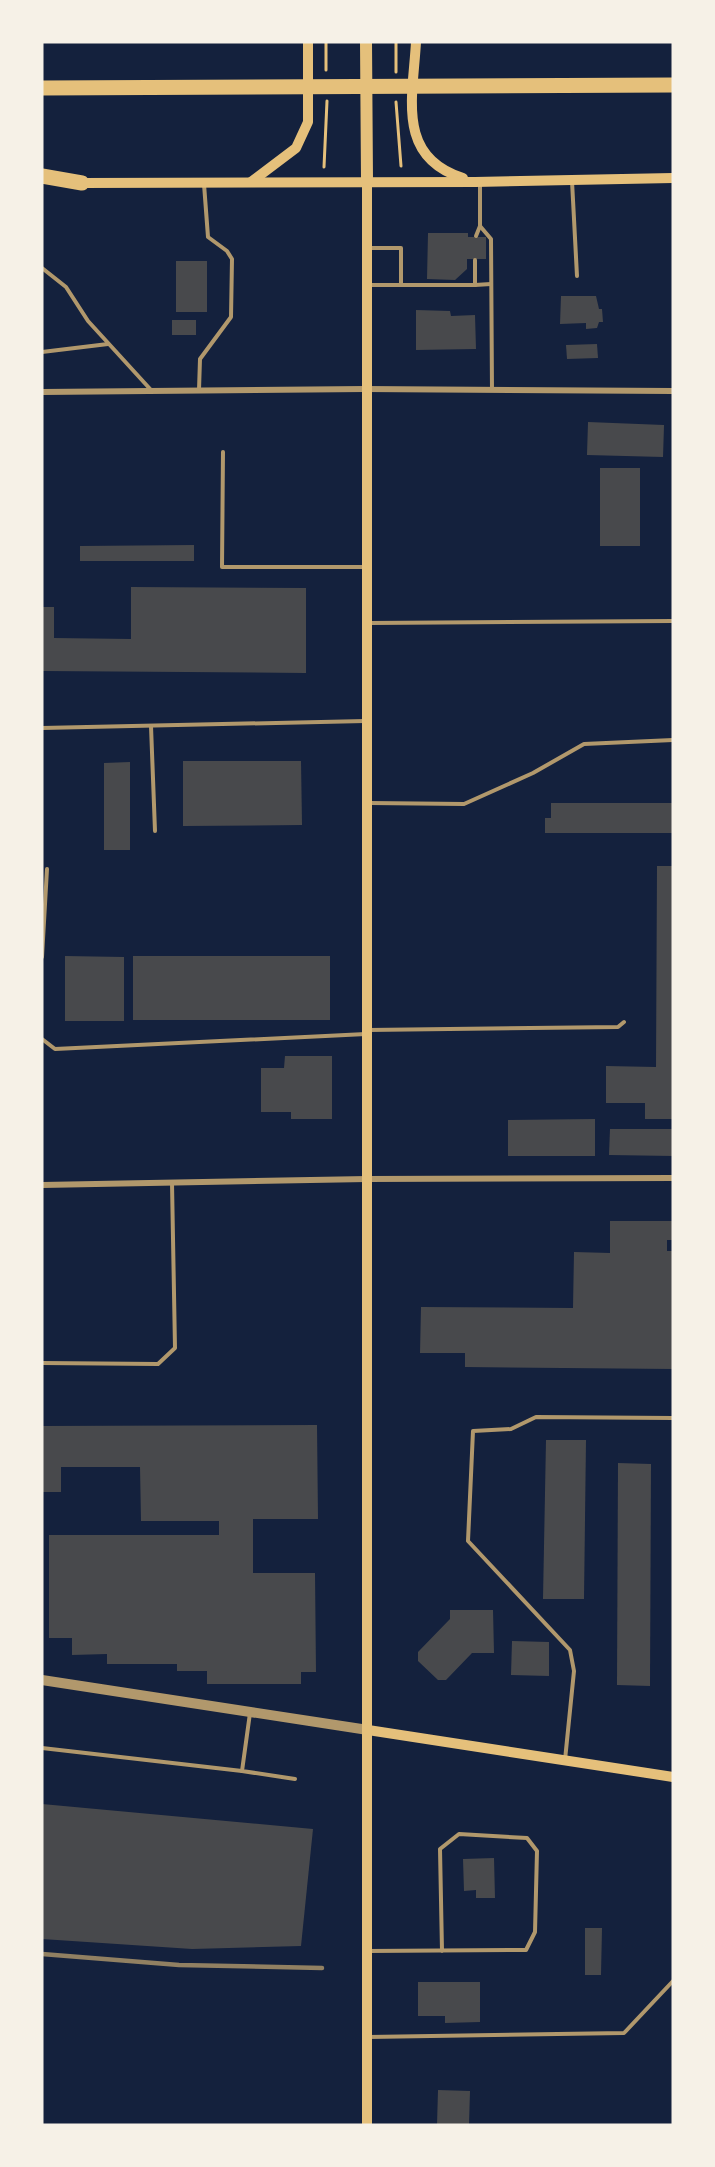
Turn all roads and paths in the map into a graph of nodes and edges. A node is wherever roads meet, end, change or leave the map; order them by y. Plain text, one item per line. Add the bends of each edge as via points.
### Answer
1 (308, 42) edge
2 (326, 42) edge
3 (366, 42) edge
4 (416, 42) edge
5 (327, 75) dead end
6 (673, 85) edge
7 (42, 88) edge
8 (327, 98) dead end
9 (324, 167) dead end
10 (42, 176) edge
11 (673, 178) edge
12 (367, 180) junction
13 (572, 180) junction
14 (251, 182) junction
15 (477, 182) junction
16 (42, 183) edge
17 (82, 183) junction
18 (204, 183) junction
19 (480, 226) junction
20 (476, 236) dead end
21 (366, 248) junction
22 (475, 260) dead end
23 (42, 268) edge
24 (577, 276) dead end
25 (400, 284) junction
26 (491, 284) junction
27 (366, 285) junction
28 (475, 285) junction
29 (108, 344) junction
30 (42, 352) edge
31 (365, 389) junction
32 (492, 390) junction
33 (151, 391) junction
34 (199, 391) junction
35 (673, 391) edge
36 (42, 392) edge
37 (223, 452) dead end
38 (366, 567) junction
39 (673, 621) edge
40 (366, 623) junction
41 (366, 722) junction
42 (152, 726) junction
43 (42, 728) edge
44 (673, 740) edge
45 (366, 803) junction
46 (155, 831) dead end
47 (47, 869) dead end
48 (42, 957) edge
49 (624, 1022) dead end
50 (367, 1032) junction
51 (42, 1039) edge
52 (673, 1178) edge
53 (367, 1179) junction
54 (172, 1183) junction
55 (42, 1185) edge
56 (42, 1363) edge
57 (673, 1418) edge
58 (42, 1680) edge
59 (250, 1713) junction
60 (368, 1730) junction
61 (42, 1749) edge
62 (565, 1761) junction
63 (242, 1771) junction
64 (673, 1777) edge
65 (295, 1779) dead end
66 (368, 1951) junction
67 (442, 1951) junction
68 (673, 1981) edge
69 (368, 2037) junction
70 (367, 2125) edge

1 - 14 main road via 308,122 296,148
2 - 5 path
3 - 12 main road
4 - 15 main road via 412,122 417,141 433,164 449,174
6 - 7 highway
8 - 9 path
10 - 17 highway
11 - 13 main road
12 - 14 main road
12 - 15 main road
12 - 21 main road
13 - 15 main road
13 - 24 lane
14 - 18 main road
15 - 19 lane
16 - 17 street
17 - 18 main road
18 - 34 lane via 208,237 232,259 231,317 200,358
19 - 20 lane
19 - 26 lane via 491,239
21 - 25 lane via 401,248
21 - 27 main road
22 - 28 lane
23 - 29 lane via 66,287
25 - 27 lane
25 - 28 lane
26 - 28 lane
26 - 32 lane
27 - 31 main road
29 - 30 lane
29 - 33 lane
31 - 32 street
31 - 34 street
31 - 38 main road
32 - 35 street
33 - 34 street
33 - 36 street
37 - 38 lane via 222,567
38 - 40 main road
39 - 40 lane
40 - 41 main road
41 - 42 lane
41 - 45 main road
42 - 43 lane
42 - 46 lane
44 - 45 lane via 584,744 533,773 464,804
45 - 50 main road
47 - 48 lane
49 - 50 lane via 618,1027
50 - 51 lane via 55,1049
50 - 53 main road
52 - 53 street
53 - 54 street
53 - 60 main road
54 - 55 street
54 - 56 lane via 175,1348 158,1364
57 - 62 lane via 536,1417 511,1429 473,1431 468,1541 570,1650 574,1671
58 - 59 street
59 - 60 street
59 - 63 lane
60 - 62 main road
60 - 66 main road
61 - 63 lane
62 - 64 main road
63 - 65 lane
66 - 67 lane
66 - 69 main road
67 - 67 lane via 526,1950 535,1932 537,1851 528,1838 459,1834 440,1849
68 - 69 lane via 624,2033
69 - 70 main road

